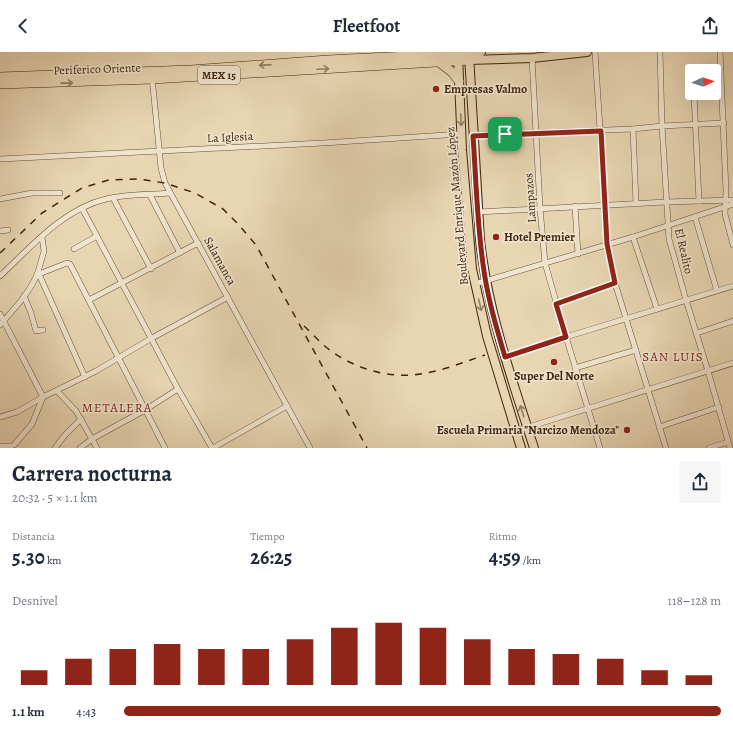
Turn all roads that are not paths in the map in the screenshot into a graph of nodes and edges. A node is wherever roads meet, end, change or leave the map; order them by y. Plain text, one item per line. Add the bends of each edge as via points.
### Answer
1 (481, 52) edge
2 (542, 52) edge
3 (546, 52) edge
4 (587, 52) edge
5 (595, 52) edge
6 (660, 52) edge
7 (720, 52) edge
8 (469, 55) edge
9 (441, 56) edge
10 (458, 56) edge
11 (382, 58) edge
12 (532, 58) junction
13 (152, 76) junction
14 (0, 77) edge
15 (459, 81) junction
16 (0, 84) edge
17 (694, 100) edge
18 (724, 123) junction
19 (695, 124) junction
20 (662, 126) junction
21 (633, 129) junction
22 (601, 131) junction
23 (536, 132) junction
24 (461, 134) junction
25 (473, 136) junction
26 (159, 151) junction
27 (0, 159) edge
28 (60, 193) dead end
29 (170, 193) junction
30 (150, 195) junction
31 (113, 198) junction
32 (0, 199) edge
33 (725, 200) junction
34 (733, 200) edge
35 (699, 201) junction
36 (666, 202) junction
37 (636, 203) junction
38 (733, 204) edge
39 (604, 205) junction
40 (575, 206) junction
41 (724, 207) junction
42 (82, 208) junction
43 (540, 208) junction
44 (478, 212) junction
45 (694, 217) junction
46 (668, 226) junction
47 (8, 230) dead end
48 (0, 231) edge
49 (97, 236) junction
50 (42, 237) junction
51 (633, 237) junction
52 (198, 243) junction
53 (607, 244) junction
54 (733, 245) edge
55 (74, 249) dead end
56 (180, 253) junction
57 (578, 254) junction
58 (545, 263) junction
59 (151, 269) junction
60 (38, 273) junction
61 (0, 276) edge
62 (486, 280) junction
63 (122, 283) junction
64 (615, 283) junction
65 (475, 284) junction
66 (733, 286) edge
67 (717, 291) junction
68 (24, 296) junction
69 (228, 297) junction
70 (89, 300) junction
71 (686, 300) junction
72 (556, 304) junction
73 (656, 309) junction
74 (0, 314) edge
75 (626, 318) junction
76 (733, 321) edge
77 (2, 323) edge
78 (43, 330) dead end
79 (697, 333) junction
80 (566, 337) junction
81 (152, 338) junction
82 (636, 350) junction
83 (505, 357) junction
84 (118, 359) junction
85 (733, 363) edge
86 (575, 368) junction
87 (708, 371) junction
88 (85, 377) junction
89 (178, 389) junction
90 (647, 389) junction
91 (57, 391) junction
92 (43, 397) junction
93 (287, 406) junction
94 (719, 407) junction
95 (588, 408) junction
96 (145, 410) junction
97 (0, 417) edge
98 (81, 419) junction
99 (659, 427) junction
100 (527, 428) junction
101 (516, 431) junction
102 (92, 439) junction
103 (728, 442) junction
104 (0, 446) edge
105 (55, 448) edge
106 (80, 448) edge
107 (96, 448) edge
108 (165, 448) edge
109 (212, 448) edge
110 (310, 448) edge
111 (521, 448) edge
112 (534, 448) edge
113 (600, 448) edge
114 (666, 448) edge
115 (709, 448) edge
116 (730, 448) edge

1 - 8 main road
2 - 3 main road
2 - 12 main road via 533,53
4 - 12 main road
5 - 22 street
6 - 20 street, El Realito
7 - 18 street
8 - 10 highway, Periferico Oriente
8 - 12 main road
8 - 25 main road, Boulevard Enrique Mazón López
9 - 10 highway, Periferico Oriente / MEX 15
9 - 11 highway, Periferico Oriente / MEX 15
9 - 15 highway
10 - 15 main road, Boulevard Enrique Mazón López
11 - 13 highway, Periferico Oriente / MEX 15
12 - 23 street, Lampazos
13 - 14 highway, Periferico Oriente / MEX 15
16 -> 13 highway, Periferico Oriente / MEX 15
13 - 26 street, Salamanca
15 -> 24 main road, Boulevard Enrique Mazón López
17 - 19 street
18 - 19 street
18 - 33 street
19 - 20 street
19 - 35 street
20 - 21 street
20 - 36 street, El Realito
21 - 22 street
21 - 37 street
22 - 23 street
22 - 39 street
23 - 25 street
23 - 43 street, Lampazos
24 - 26 street, La Iglesia
24 - 65 main road, Boulevard Enrique Mazón López
25 - 44 main road, Boulevard Enrique Mazón López
26 - 27 street, La Iglesia
26 - 29 street, Salamanca via 162,174
28 - 32 street via 32,193
29 - 30 street
29 - 52 street, Salamanca
30 - 31 street
30 - 56 street
31 - 42 street
31 - 59 street
33 - 34 street
33 - 35 street
33 - 41 street
35 - 36 street
36 - 37 street
36 - 46 street, El Realito
37 - 39 street
38 - 41 street
39 - 40 street
39 - 53 street
40 - 43 street
40 - 57 street
41 - 45 street
41 - 54 street
42 - 49 street
42 - 50 street
43 - 44 street
43 - 58 street, Lampazos
44 - 62 main road, Boulevard Enrique Mazón López
45 - 46 street
45 - 67 street
46 - 51 street
46 - 71 street, El Realito via 671,247
47 - 48 street
49 - 55 street
49 - 63 street
50 - 60 street via 44,251
50 - 61 street
51 - 53 street
51 - 73 street
52 - 56 street
52 - 69 street, Salamanca
53 - 57 street
53 - 64 street
56 - 59 street
57 - 58 street
58 - 62 street
58 - 72 street, Lampazos
59 - 63 street
60 - 68 street
60 - 70 street via 68,263
60 - 88 street
62 - 65 street
62 - 83 main road, Boulevard Enrique Mazón López
63 - 70 street
63 - 81 street
64 - 72 street
64 - 75 street
65 -> 101 main road, Boulevard Enrique Mazón López via 489,342
66 - 67 street
67 - 71 street
68 - 77 street
68 - 78 street via 36,331
69 - 81 street
69 - 93 street, Salamanca
70 - 84 street
71 - 73 street
71 - 79 street, El Realito
72 - 80 street, Lampazos
73 - 75 street
74 - 77 street
75 - 80 street
75 - 82 street
76 - 79 street
77 - 92 street
79 - 87 street, El Realito
80 - 83 street
80 - 86 street, Lampazos
81 - 84 street
81 - 89 street
82 - 86 street
82 - 90 street
100 -> 83 main road, Boulevard Enrique Mazón López
84 - 88 street
84 - 96 street
85 - 87 street
86 - 95 street, Lampazos
87 - 90 street
87 - 94 street, El Realito
88 - 91 street
89 - 96 street
89 - 109 street
90 - 95 street
90 - 99 street
91 - 92 street
91 - 98 street
92 - 97 street via 17,412
92 - 104 street via 32,424 14,444
93 - 109 street
93 - 110 street, Salamanca
94 - 99 street
94 - 103 street, El Realito
95 - 100 street
95 - 113 street, Lampazos
96 - 102 street
96 - 108 street
98 - 102 street
98 - 105 street
99 - 114 street
100 - 101 street
100 - 112 main road, Boulevard Enrique Mazón López
101 - 111 main road, Boulevard Enrique Mazón López
102 - 106 street
102 - 107 street
103 - 115 street
103 - 116 street, El Realito

